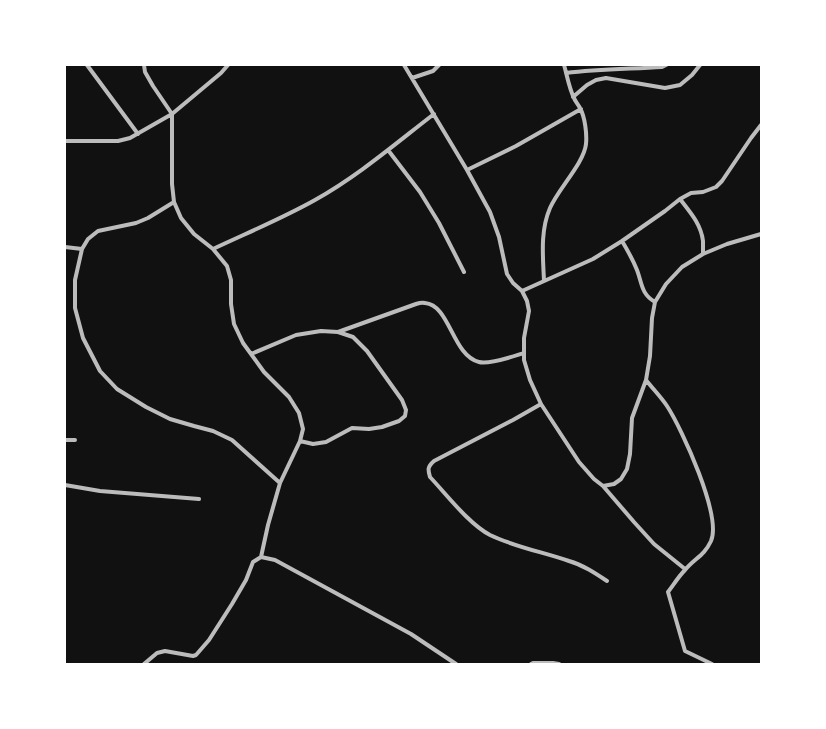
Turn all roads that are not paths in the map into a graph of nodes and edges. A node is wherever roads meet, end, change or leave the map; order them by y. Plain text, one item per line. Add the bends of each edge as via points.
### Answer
1 (87, 65) edge
2 (144, 65) edge
3 (228, 65) edge
4 (404, 65) edge
5 (439, 65) edge
6 (564, 65) edge
7 (666, 65) edge
8 (700, 65) edge
9 (566, 74) junction
10 (412, 78) junction
11 (573, 97) junction
12 (581, 109) junction
13 (172, 114) junction
14 (434, 114) junction
15 (761, 125) edge
16 (138, 134) junction
17 (65, 141) edge
18 (388, 150) junction
19 (467, 170) junction
20 (680, 199) junction
21 (174, 202) junction
22 (761, 234) edge
23 (622, 241) junction
24 (65, 247) edge
25 (213, 249) junction
26 (82, 250) junction
27 (703, 254) junction
28 (464, 272) dead end
29 (544, 281) junction
30 (522, 292) junction
31 (655, 302) junction
32 (338, 332) junction
33 (524, 353) junction
34 (251, 354) junction
35 (646, 380) junction
36 (541, 404) junction
37 (65, 440) edge
38 (75, 440) dead end
39 (300, 441) junction
40 (280, 483) junction
41 (65, 484) edge
42 (603, 486) junction
43 (198, 499) dead end
44 (261, 557) junction
45 (685, 569) junction
46 (607, 581) dead end
47 (144, 664) edge
48 (456, 664) edge
49 (531, 664) edge
50 (559, 664) edge
51 (712, 664) edge

1 - 16 street
2 - 13 street via 145,72
3 - 13 street
4 - 10 street
5 - 10 street via 433,71
6 - 9 street
7 - 9 street via 587,70
8 - 11 street via 680,86 665,88 606,78 591,82
9 - 11 street
10 - 14 street
11 - 12 street
12 - 19 street
12 - 29 street via 586,128 586,145 581,159 550,208 544,228 542,249
13 - 16 street
13 - 21 street
14 - 18 street
14 - 19 street
15 - 20 street via 716,187
16 - 17 street via 118,141
18 - 25 street via 316,200
18 - 28 street via 420,192
19 - 30 street via 490,212 499,237 507,274
20 - 23 street
20 - 27 street via 694,216 700,229
21 - 25 street via 181,218 194,234
21 - 26 street via 136,223 98,231 88,239
22 - 27 street
23 - 29 street via 593,259
23 - 31 street via 638,271 645,293
24 - 26 street
25 - 34 street via 227,266 231,280 234,324
26 - 40 street via 75,280 75,308 83,338 100,371 117,389 146,407 170,419 213,431 232,440
27 - 31 street via 682,267 666,284
29 - 30 street
30 - 33 street via 528,301 529,311
31 - 35 street
32 - 33 street via 426,302 443,315 463,351 470,358 489,362
32 - 34 street via 321,331 296,335
32 - 39 street via 353,337 367,351 402,400 406,410 405,416 382,427 352,428 326,442 313,444
33 - 36 street via 530,380
34 - 39 street via 299,413 303,429
35 - 42 street via 632,418 627,469 621,479 614,484
35 - 45 street via 667,406 680,430 708,498 713,525 712,539 704,553
36 - 42 street via 579,462
36 - 46 street via 434,461 428,471 430,477 470,520 489,534 570,561
37 - 38 street
39 - 40 street
40 - 44 street
41 - 43 street via 100,491
42 - 45 street via 654,544
44 - 47 street via 253,562 232,604 196,655 164,651 157,653
44 - 48 street via 274,560 411,634
45 - 51 street via 668,592 685,651
49 - 50 street

